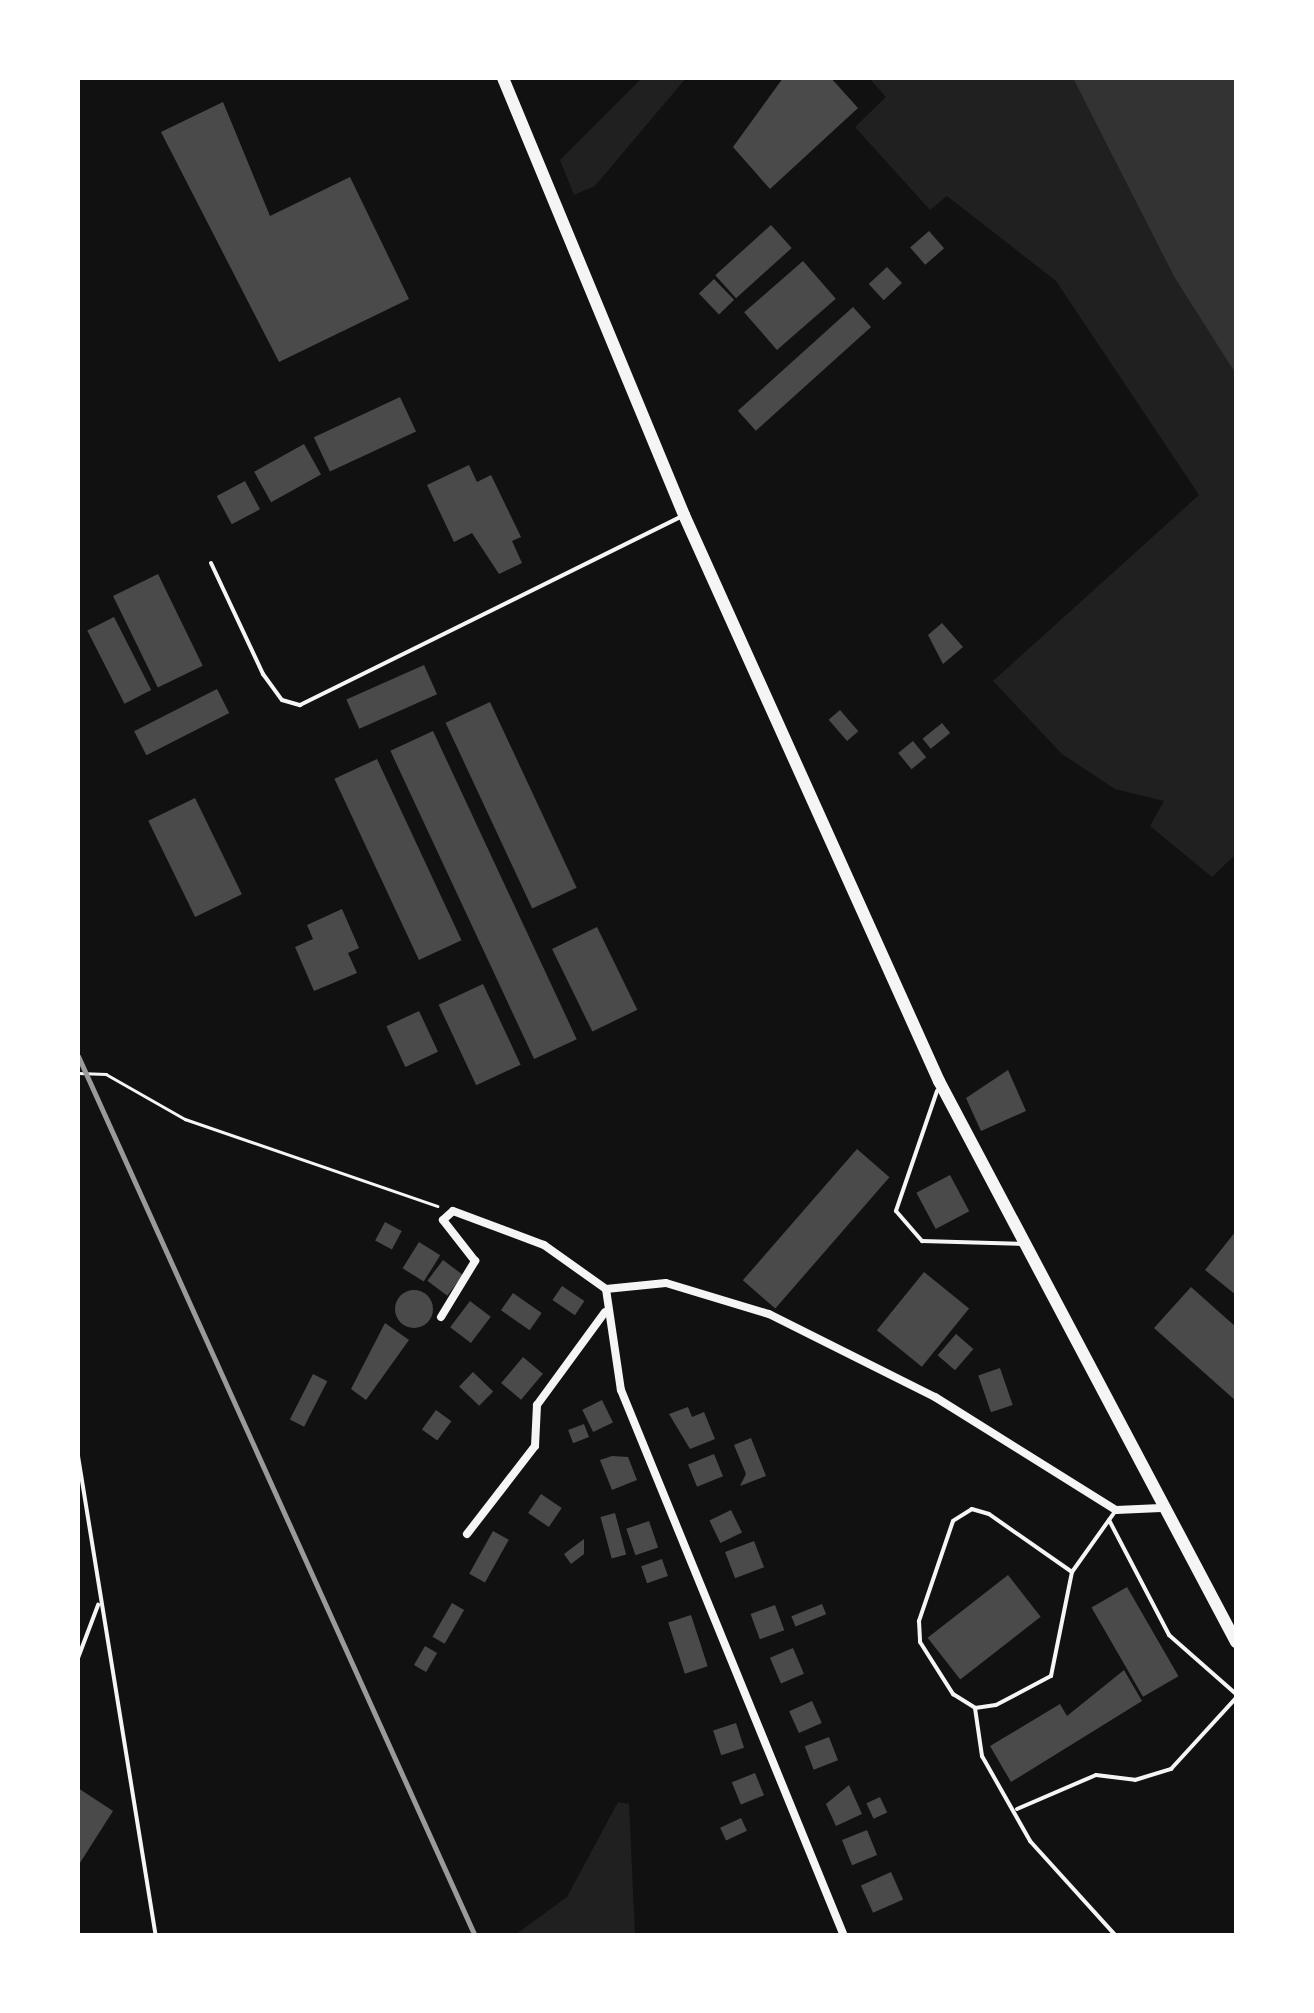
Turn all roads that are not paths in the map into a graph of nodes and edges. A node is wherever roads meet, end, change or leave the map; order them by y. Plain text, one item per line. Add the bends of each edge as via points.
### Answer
1 (503, 78) edge
2 (684, 515) junction
3 (211, 562) dead end
4 (939, 1081) junction
5 (1021, 1244) junction
6 (606, 1289) junction
7 (604, 1312) junction
8 (441, 1317) dead end
9 (78, 1456) edge
10 (1160, 1508) junction
11 (1116, 1510) junction
12 (1109, 1520) junction
13 (466, 1534) dead end
14 (1072, 1572) junction
15 (100, 1601) junction
16 (1236, 1642) edge
17 (78, 1658) edge
18 (1236, 1696) edge
19 (975, 1708) junction
20 (1015, 1810) junction
21 (156, 1936) edge
22 (844, 1936) edge
23 (1116, 1936) edge

1 - 2 main road
2 - 3 lane via 300,705 282,700 263,674
2 - 4 main road
4 - 5 main road
4 - 5 lane via 929,1136 896,1211 922,1241
5 - 10 main road
6 - 7 street
6 - 8 street via 544,1245 453,1211 443,1220 475,1261
6 - 11 street via 666,1283 769,1314 935,1396
7 - 13 street via 537,1405 535,1446
7 - 22 street via 621,1390
9 - 15 lane
10 - 11 street
10 - 16 main road
11 - 12 lane
12 - 14 lane
12 - 18 lane via 1169,1635
14 - 19 lane via 1050,1676
14 - 19 lane via 989,1514 972,1509 953,1521 920,1642 953,1694
15 - 17 lane
15 - 21 lane
18 - 20 lane via 1171,1769 1135,1780 1096,1775
19 - 20 lane via 982,1756
20 - 23 lane via 1077,1903

